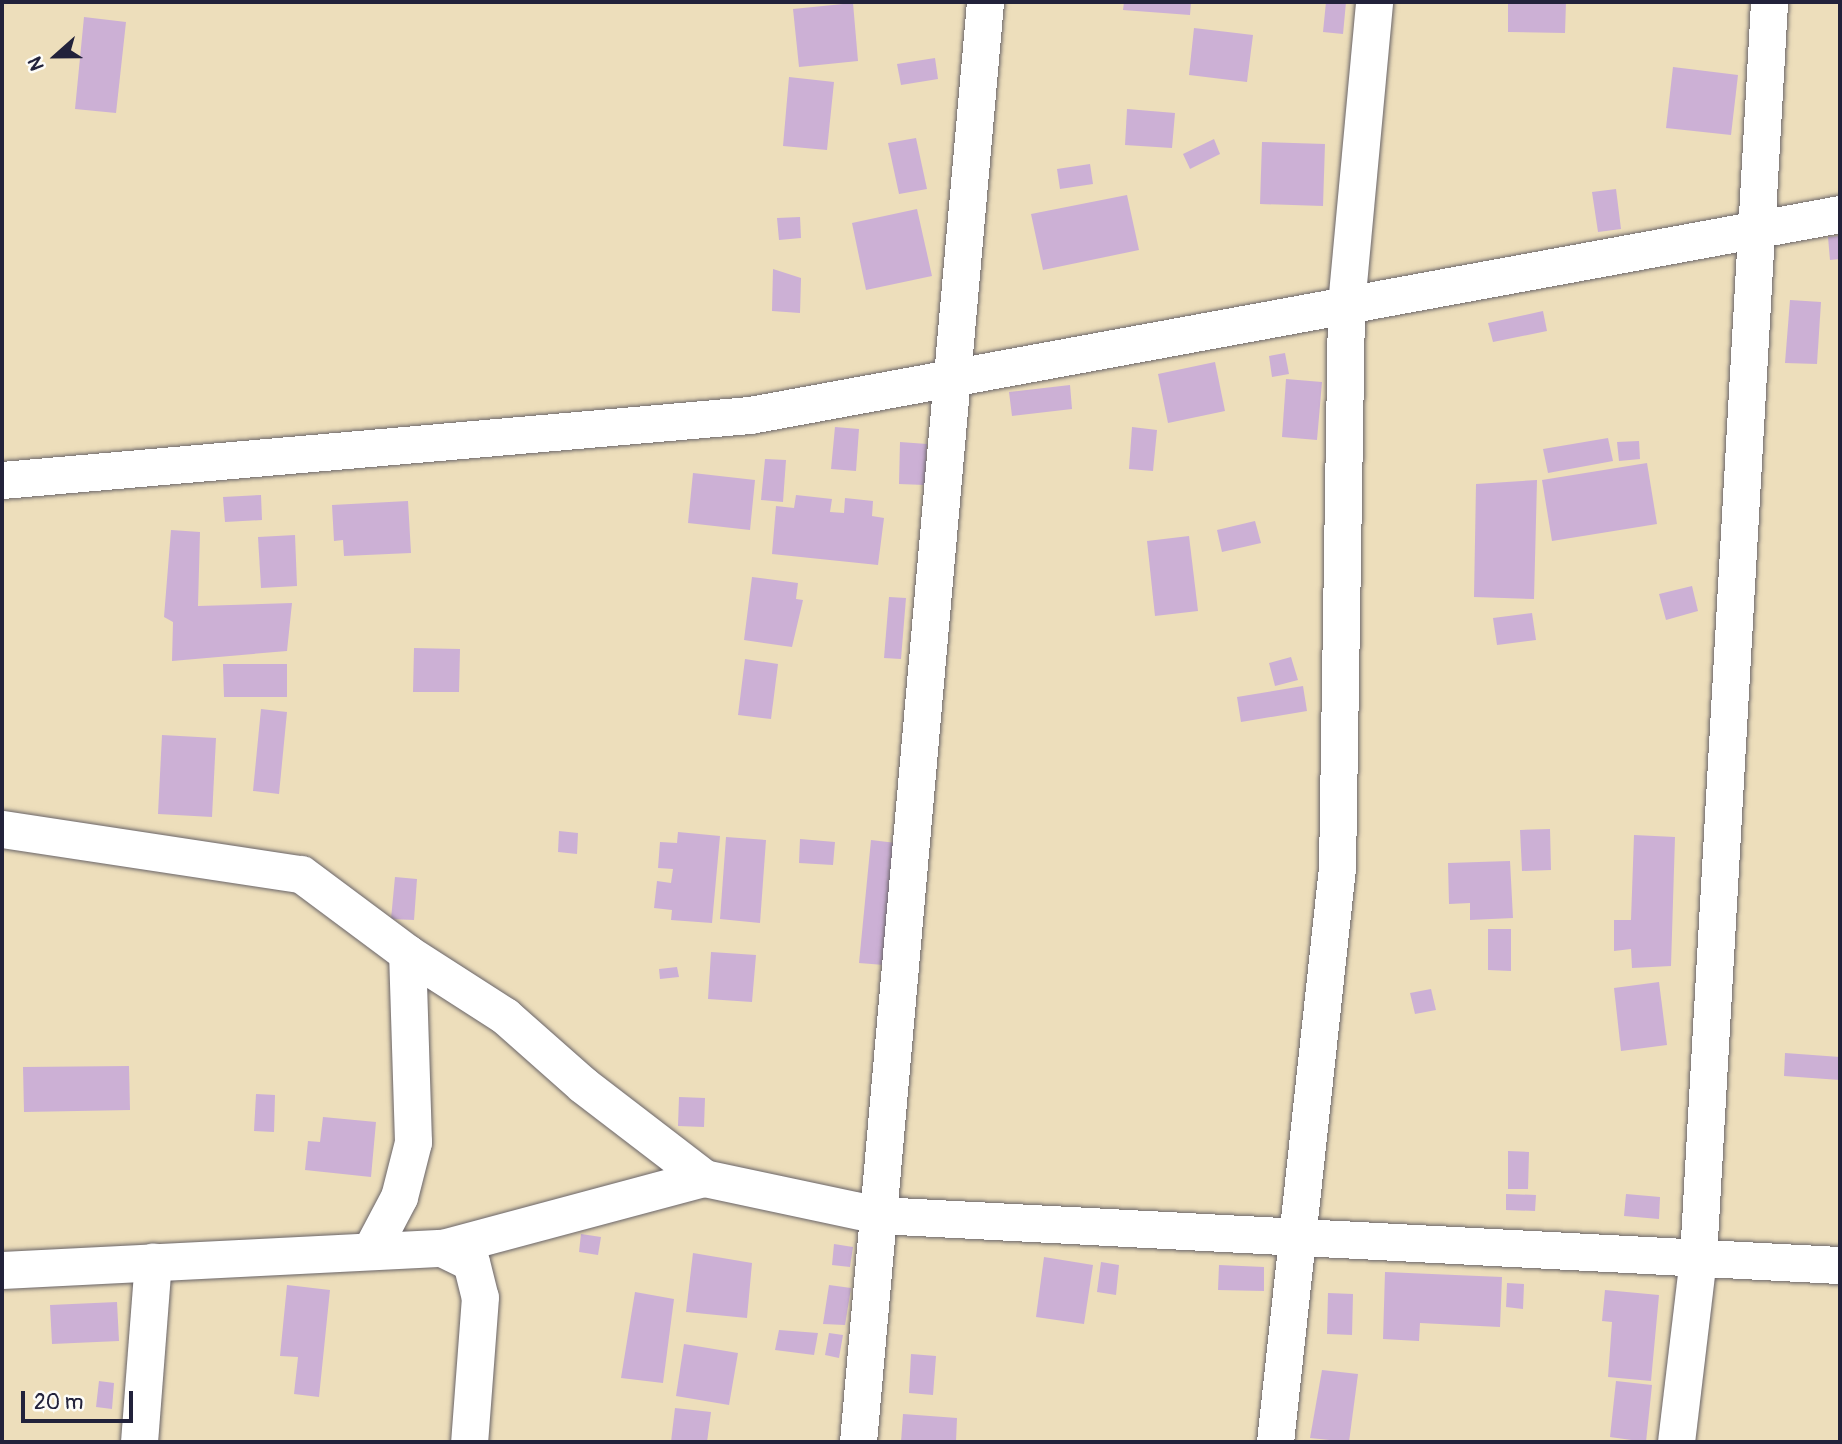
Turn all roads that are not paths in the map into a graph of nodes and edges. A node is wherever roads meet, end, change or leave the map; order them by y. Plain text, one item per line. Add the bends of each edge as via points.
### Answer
1 (985, 2) edge
2 (1374, 2) edge
3 (1769, 2) edge
4 (1840, 214) edge
5 (1756, 229) junction
6 (1346, 305) junction
7 (952, 378) junction
8 (2, 480) edge
9 (2, 829) edge
10 (407, 954) junction
11 (704, 1178) junction
12 (878, 1216) junction
13 (1297, 1237) junction
14 (442, 1248) junction
15 (371, 1250) junction
16 (1698, 1257) junction
17 (153, 1262) junction
18 (1840, 1265) edge
19 (2, 1270) edge
20 (139, 1442) edge
21 (469, 1442) edge
22 (858, 1442) edge
23 (1275, 1442) edge
24 (1676, 1442) edge

1 - 7 street
2 - 6 street
3 - 5 street
4 - 5 street
5 - 6 street
5 - 16 street
6 - 7 street
6 - 13 street via 1337,868
7 - 8 street via 750,415
7 - 12 street
9 - 10 street via 302,874
10 - 11 street via 505,1016 583,1085
10 - 15 street via 413,1142 399,1197
11 - 12 street
11 - 14 street
12 - 13 street
12 - 22 street
13 - 16 street
13 - 23 street
14 - 15 street
14 - 21 street via 471,1262 480,1297
15 - 17 street
16 - 18 street
16 - 24 street
17 - 19 street
17 - 20 street

